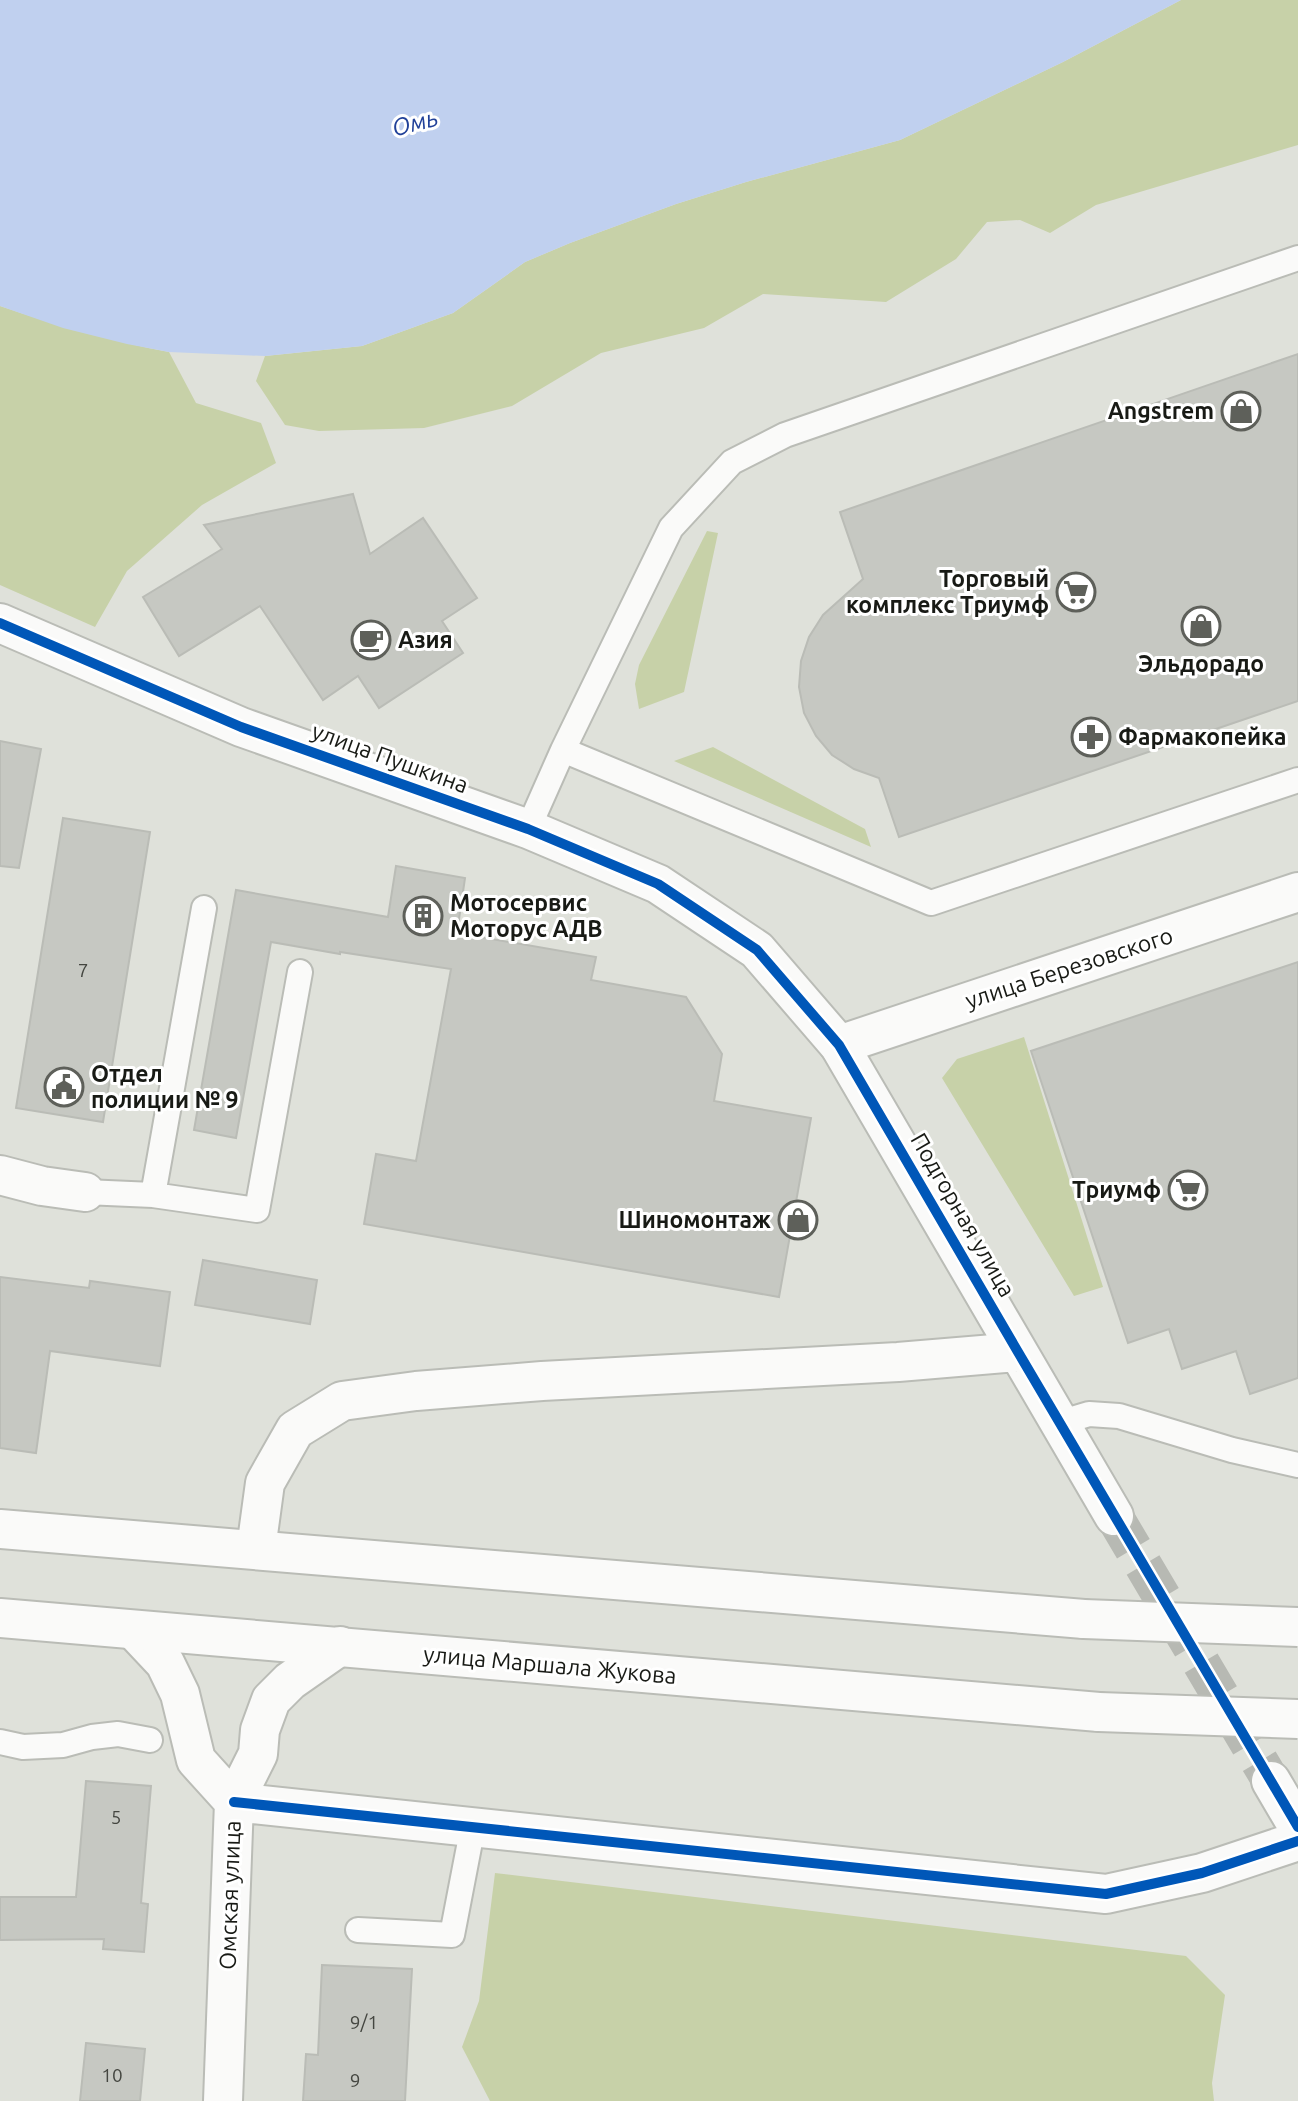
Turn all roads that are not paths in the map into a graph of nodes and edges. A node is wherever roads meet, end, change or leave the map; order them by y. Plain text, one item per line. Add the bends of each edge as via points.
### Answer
1 (1298, 258) edge
2 (0, 623) edge
3 (563, 750) junction
4 (1298, 780) edge
5 (528, 829) junction
6 (1298, 892) edge
7 (204, 908) dead end
8 (757, 950) joint
9 (300, 972) dead end
10 (839, 1045) junction
11 (0, 1175) edge
12 (85, 1192) joint
13 (153, 1195) junction
14 (1017, 1352) junction
15 (1059, 1423) junction
16 (1298, 1465) edge
17 (1114, 1516) tunnel mouth
18 (0, 1529) edge
19 (256, 1549) junction
20 (0, 1618) edge
21 (1298, 1627) edge
22 (134, 1630) junction
23 (341, 1647) junction
24 (1298, 1719) edge
25 (150, 1740) dead end
26 (0, 1742) edge
27 (1271, 1781) tunnel mouth
28 (234, 1802) junction
29 (473, 1826) junction
30 (1298, 1827) edge
31 (1298, 1841) edge
32 (358, 1930) dead end
33 (223, 2101) edge

1 - 3 lane via 785,435 732,462 671,528
2 - 5 street, улица Пушкина via 241,727
3 - 4 lane via 931,903
3 - 5 lane
5 - 8 street, улица Пушкина via 658,884
6 - 10 street, улица Березовского
7 - 13 lane
8 - 10 street, Подгорная улица
9 - 13 lane via 257,1210
10 - 14 street, Подгорная улица
11 - 12 street
12 - 13 lane
14 - 15 street, Подгорная улица
14 - 19 street via 528,1382 342,1401 295,1430 265,1483
15 - 16 lane via 1089,1414 1119,1416
15 - 17 street, Подгорная улица
18 - 19 street
19 - 21 street, bridge via 1084,1619
20 - 22 street, улица Маршала Жукова
22 - 23 street, улица Маршала Жукова
22 - 28 street via 165,1664 180,1694 196,1760
23 - 24 street, улица Маршала Жукова, bridge via 1099,1712
23 - 28 street, Омская улица via 290,1681 271,1700 260,1730 258,1754
25 - 26 lane via 118,1734 63,1745
27 - 30 street
28 - 29 street
28 - 33 street, Омская улица
29 - 31 street via 1105,1894 1202,1873
29 - 32 lane via 452,1935

